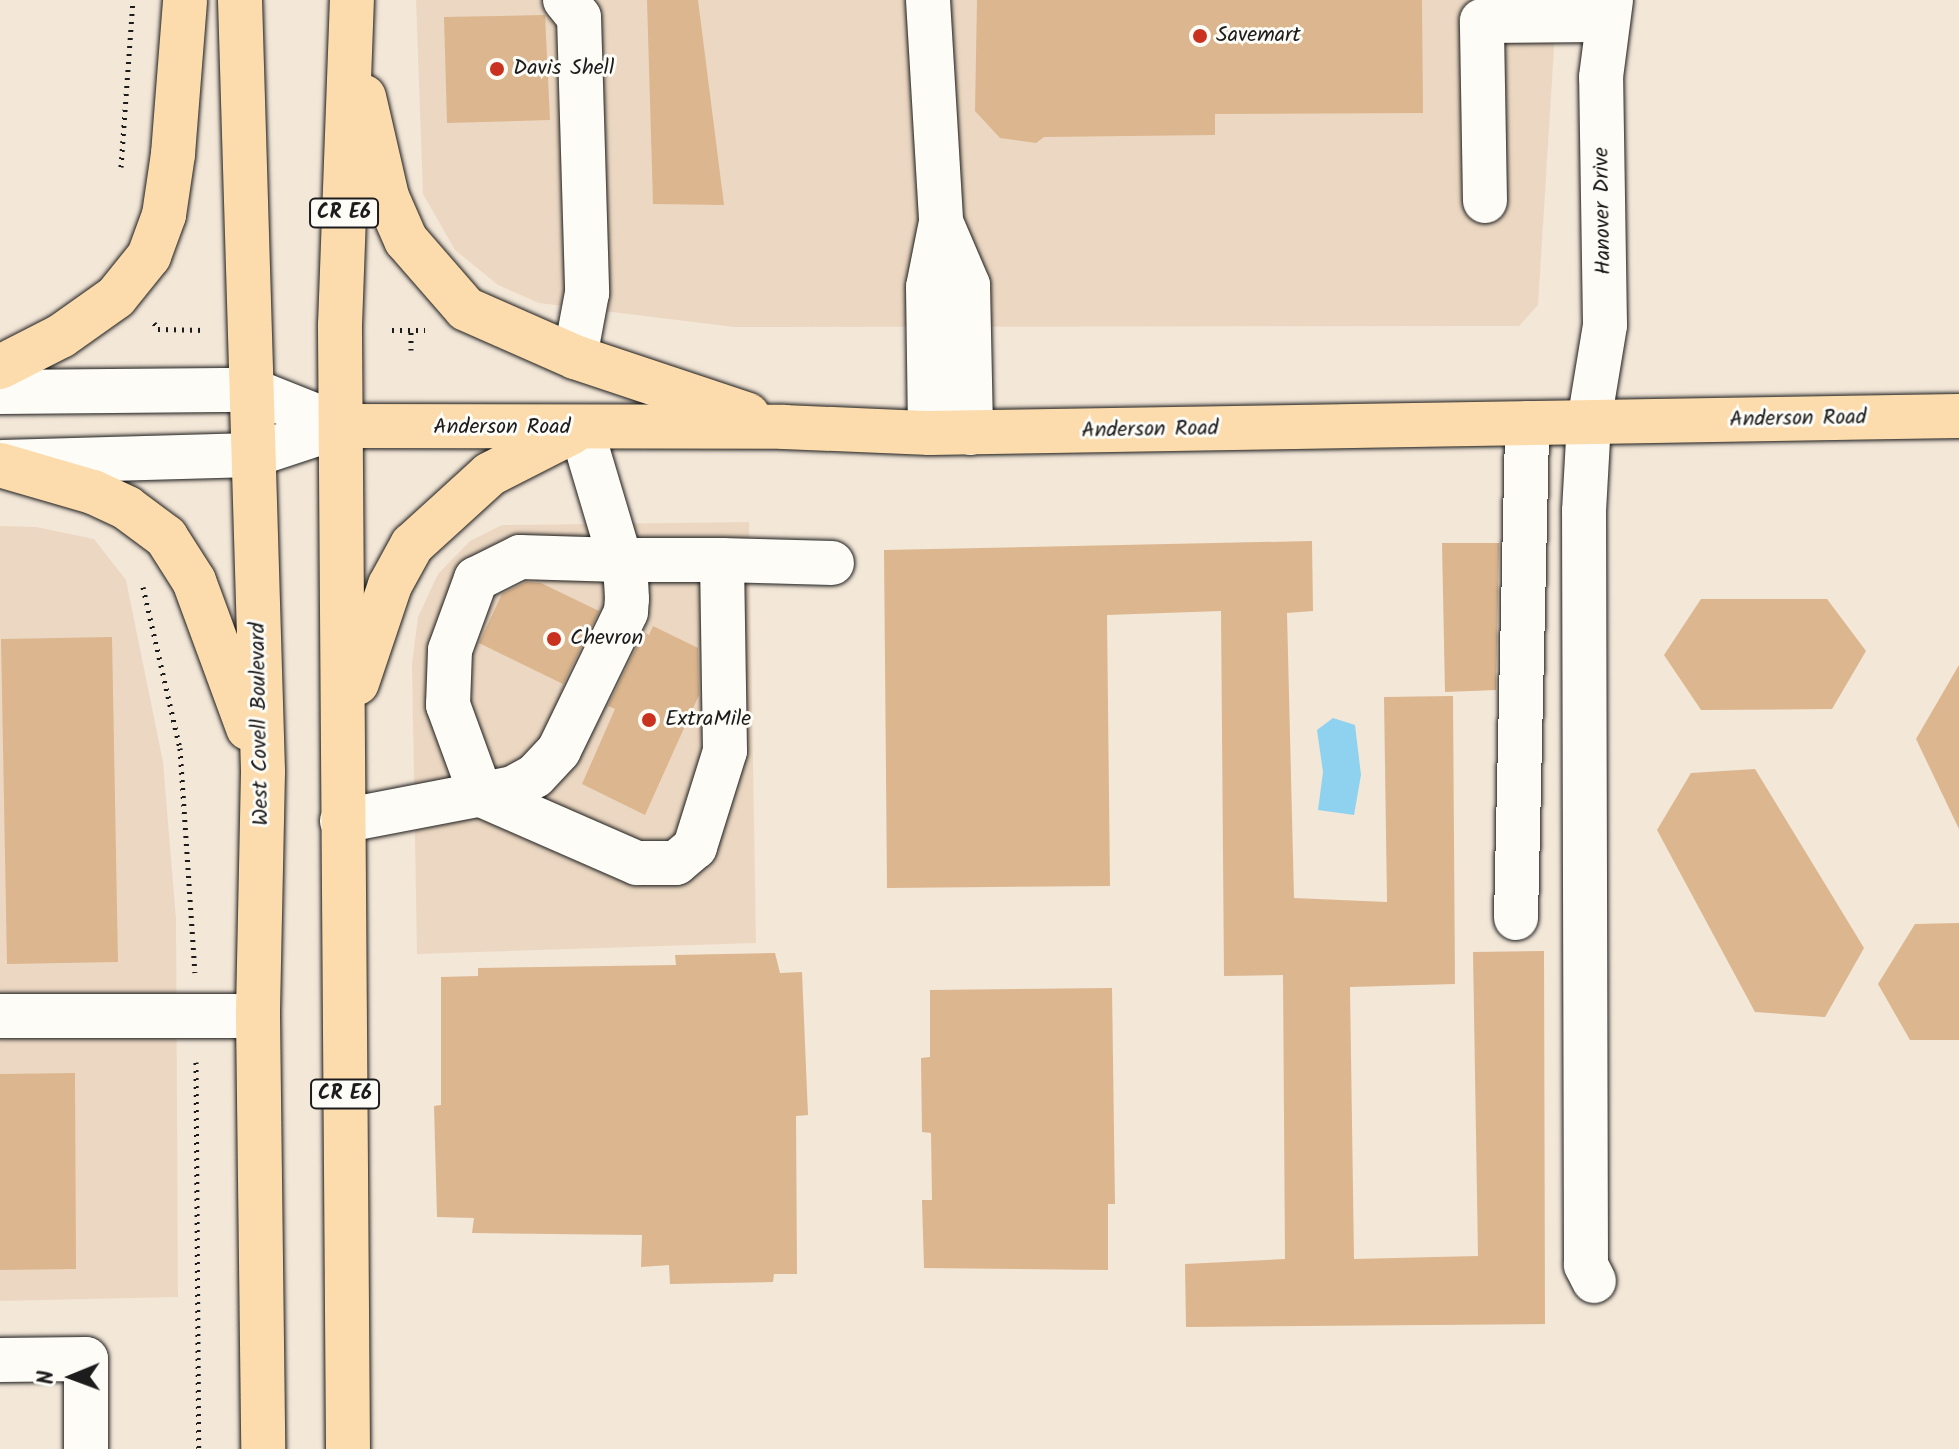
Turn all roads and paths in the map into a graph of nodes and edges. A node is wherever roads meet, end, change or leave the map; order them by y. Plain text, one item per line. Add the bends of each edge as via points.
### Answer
1 (133, 0) edge
2 (185, 0) edge
3 (240, 0) edge
4 (352, 0) edge
5 (565, 0) edge
6 (928, 0) edge
7 (1609, 10) edge
8 (352, 44) junction
9 (120, 183) dead end
10 (1485, 201) dead end
11 (941, 222) junction
12 (145, 311) dead end
13 (189, 330) junction
14 (206, 330) dead end
15 (411, 332) dead end
16 (189, 341) dead end
17 (411, 350) dead end
18 (575, 357) junction
19 (0, 367) edge
20 (251, 390) junction
21 (0, 392) edge
22 (1959, 416) edge
23 (1589, 422) junction
24 (1527, 423) junction
25 (341, 426) junction
26 (784, 427) junction
27 (581, 428) junction
28 (950, 433) junction
29 (253, 455) junction
30 (0, 463) edge
31 (620, 560) junction
32 (722, 560) junction
33 (832, 563) dead end
34 (342, 739) junction
35 (263, 772) junction
36 (481, 795) junction
37 (342, 821) junction
38 (1516, 918) dead end
39 (0, 1016) edge
40 (258, 1016) junction
41 (1594, 1281) dead end
42 (0, 1360) edge
43 (86, 1449) edge
44 (263, 1449) edge
45 (348, 1449) edge

1 - 9 path
2 - 19 main road via 173,154 164,215 149,256 116,297 61,336
3 - 20 main road, West Covell Boulevard
4 - 8 main road, CR E6
5 - 18 street via 579,17 587,293
6 - 11 street
7 - 10 street via 1482,21
7 - 23 street, Hanover Drive via 1601,77 1605,325
8 - 18 main road via 387,197 406,240 466,309
8 - 25 main road, CR E6
11 - 28 street via 928,287
11 - 28 street via 968,285
12 - 13 path via 158,329
13 - 14 path
13 - 16 path
15 - 17 path
18 - 26 main road
20 - 21 street, Anderson Road
20 - 25 street, Anderson Road
20 - 29 main road, West Covell Boulevard
22 - 23 main road, Anderson Road
23 - 24 main road, Anderson Road
23 - 41 street, Hanover Drive via 1584,511 1586,1265
24 - 28 main road, Anderson Road
24 - 38 street
25 - 27 main road, Anderson Road
25 - 29 street, Anderson Road
25 - 34 main road, CR E6
26 - 27 main road, Anderson Road
26 - 28 main road, Anderson Road
27 - 31 street
27 - 34 main road via 490,474 412,545 367,643
29 - 30 street, Anderson Road
29 - 35 main road, West Covell Boulevard
30 - 35 main road via 93,492 127,508 166,537 199,593
31 - 32 street
31 - 36 street via 626,612 559,750 535,776
31 - 36 street via 520,557 476,579 450,650 448,705
32 - 33 street
32 - 36 street via 725,751 695,847 676,863 637,863
34 - 37 main road, CR E6
35 - 40 main road, West Covell Boulevard
36 - 37 street
37 - 45 main road, CR E6
39 - 40 street
40 - 44 main road, West Covell Boulevard
42 - 43 street via 86,1359

